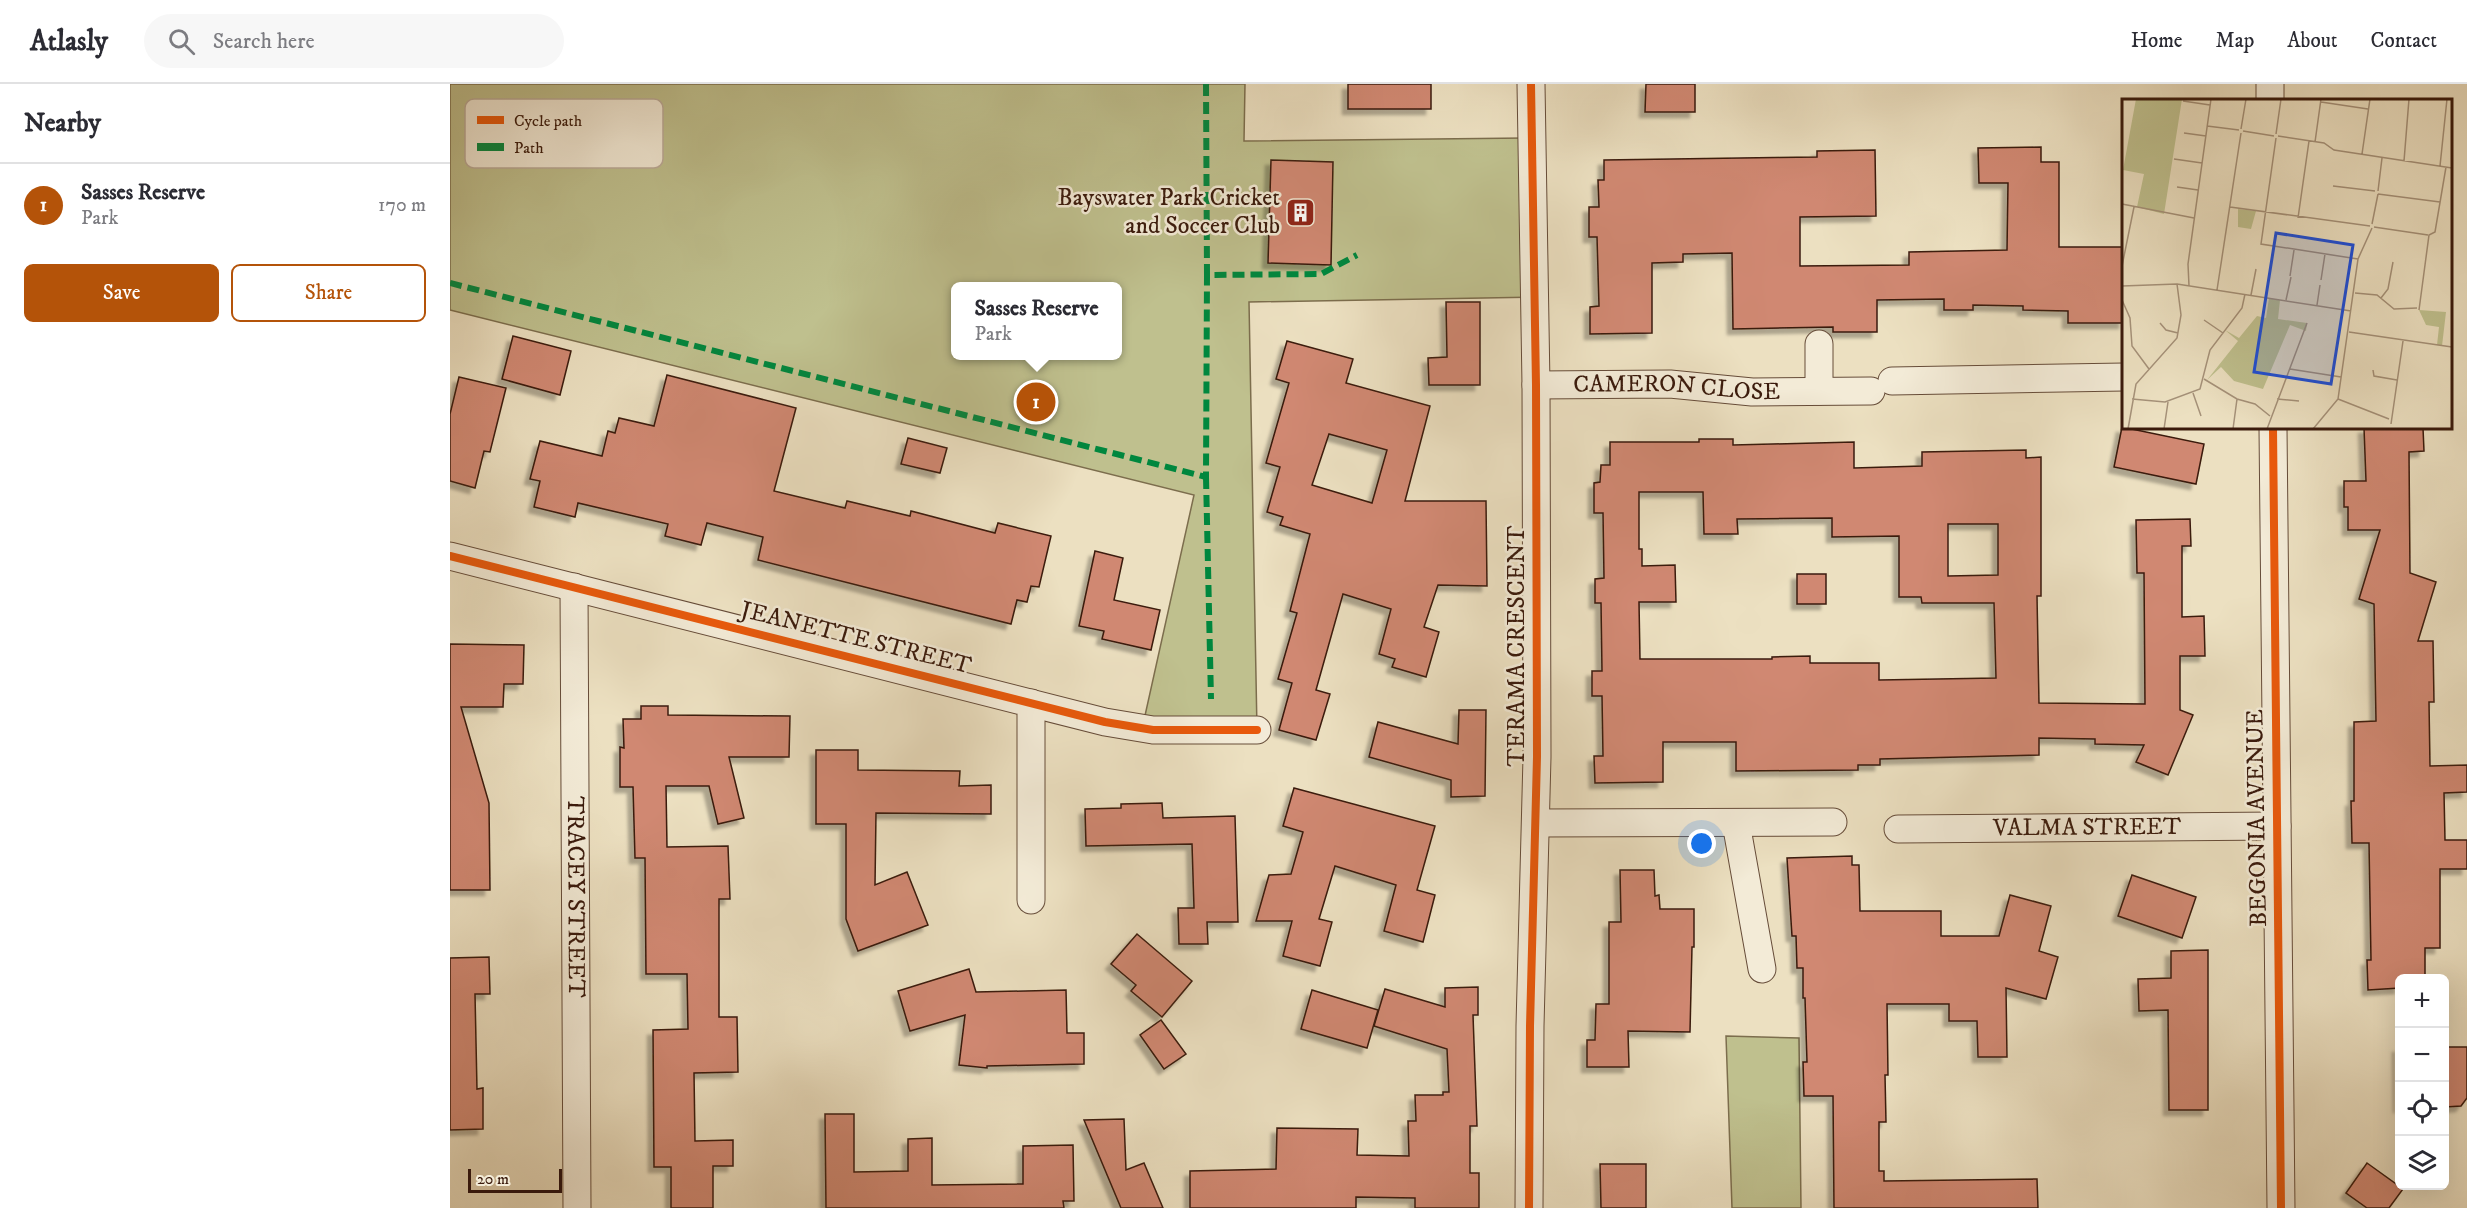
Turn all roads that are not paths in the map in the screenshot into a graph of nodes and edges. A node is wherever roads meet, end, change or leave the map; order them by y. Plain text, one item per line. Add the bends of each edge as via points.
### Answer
1 (1531, 84) edge
2 (1819, 344) dead end
3 (2122, 377) edge
4 (1536, 385) junction
5 (1819, 392) junction
6 (2273, 429) edge
7 (450, 556) edge
8 (574, 587) junction
9 (1031, 703) junction
10 (1257, 730) dead end
11 (1833, 822) dead end
12 (1536, 823) junction
13 (1737, 823) junction
14 (2277, 826) junction
15 (1898, 829) dead end
16 (1031, 900) dead end
17 (1762, 969) dead end
18 (577, 1208) edge
19 (1529, 1208) edge
20 (2281, 1208) edge

1 - 4 street, TERAMA CRESCENT
2 - 5 street
3 - 5 street, CAMERON CLOSE
4 - 5 street, CAMERON CLOSE via 1670,384 1752,392
4 - 12 street, TERAMA CRESCENT
6 - 14 street, BEGONIA AVENUE
7 - 8 street, JEANETTE STREET
8 - 9 street, JEANETTE STREET
8 - 18 street, TRACEY STREET
9 - 10 street, JEANETTE STREET via 1153,730
9 - 16 street
11 - 13 street
12 - 13 street
12 - 19 street, TERAMA CRESCENT
13 - 17 street
14 - 15 street, VALMA STREET
14 - 20 street, BEGONIA AVENUE

